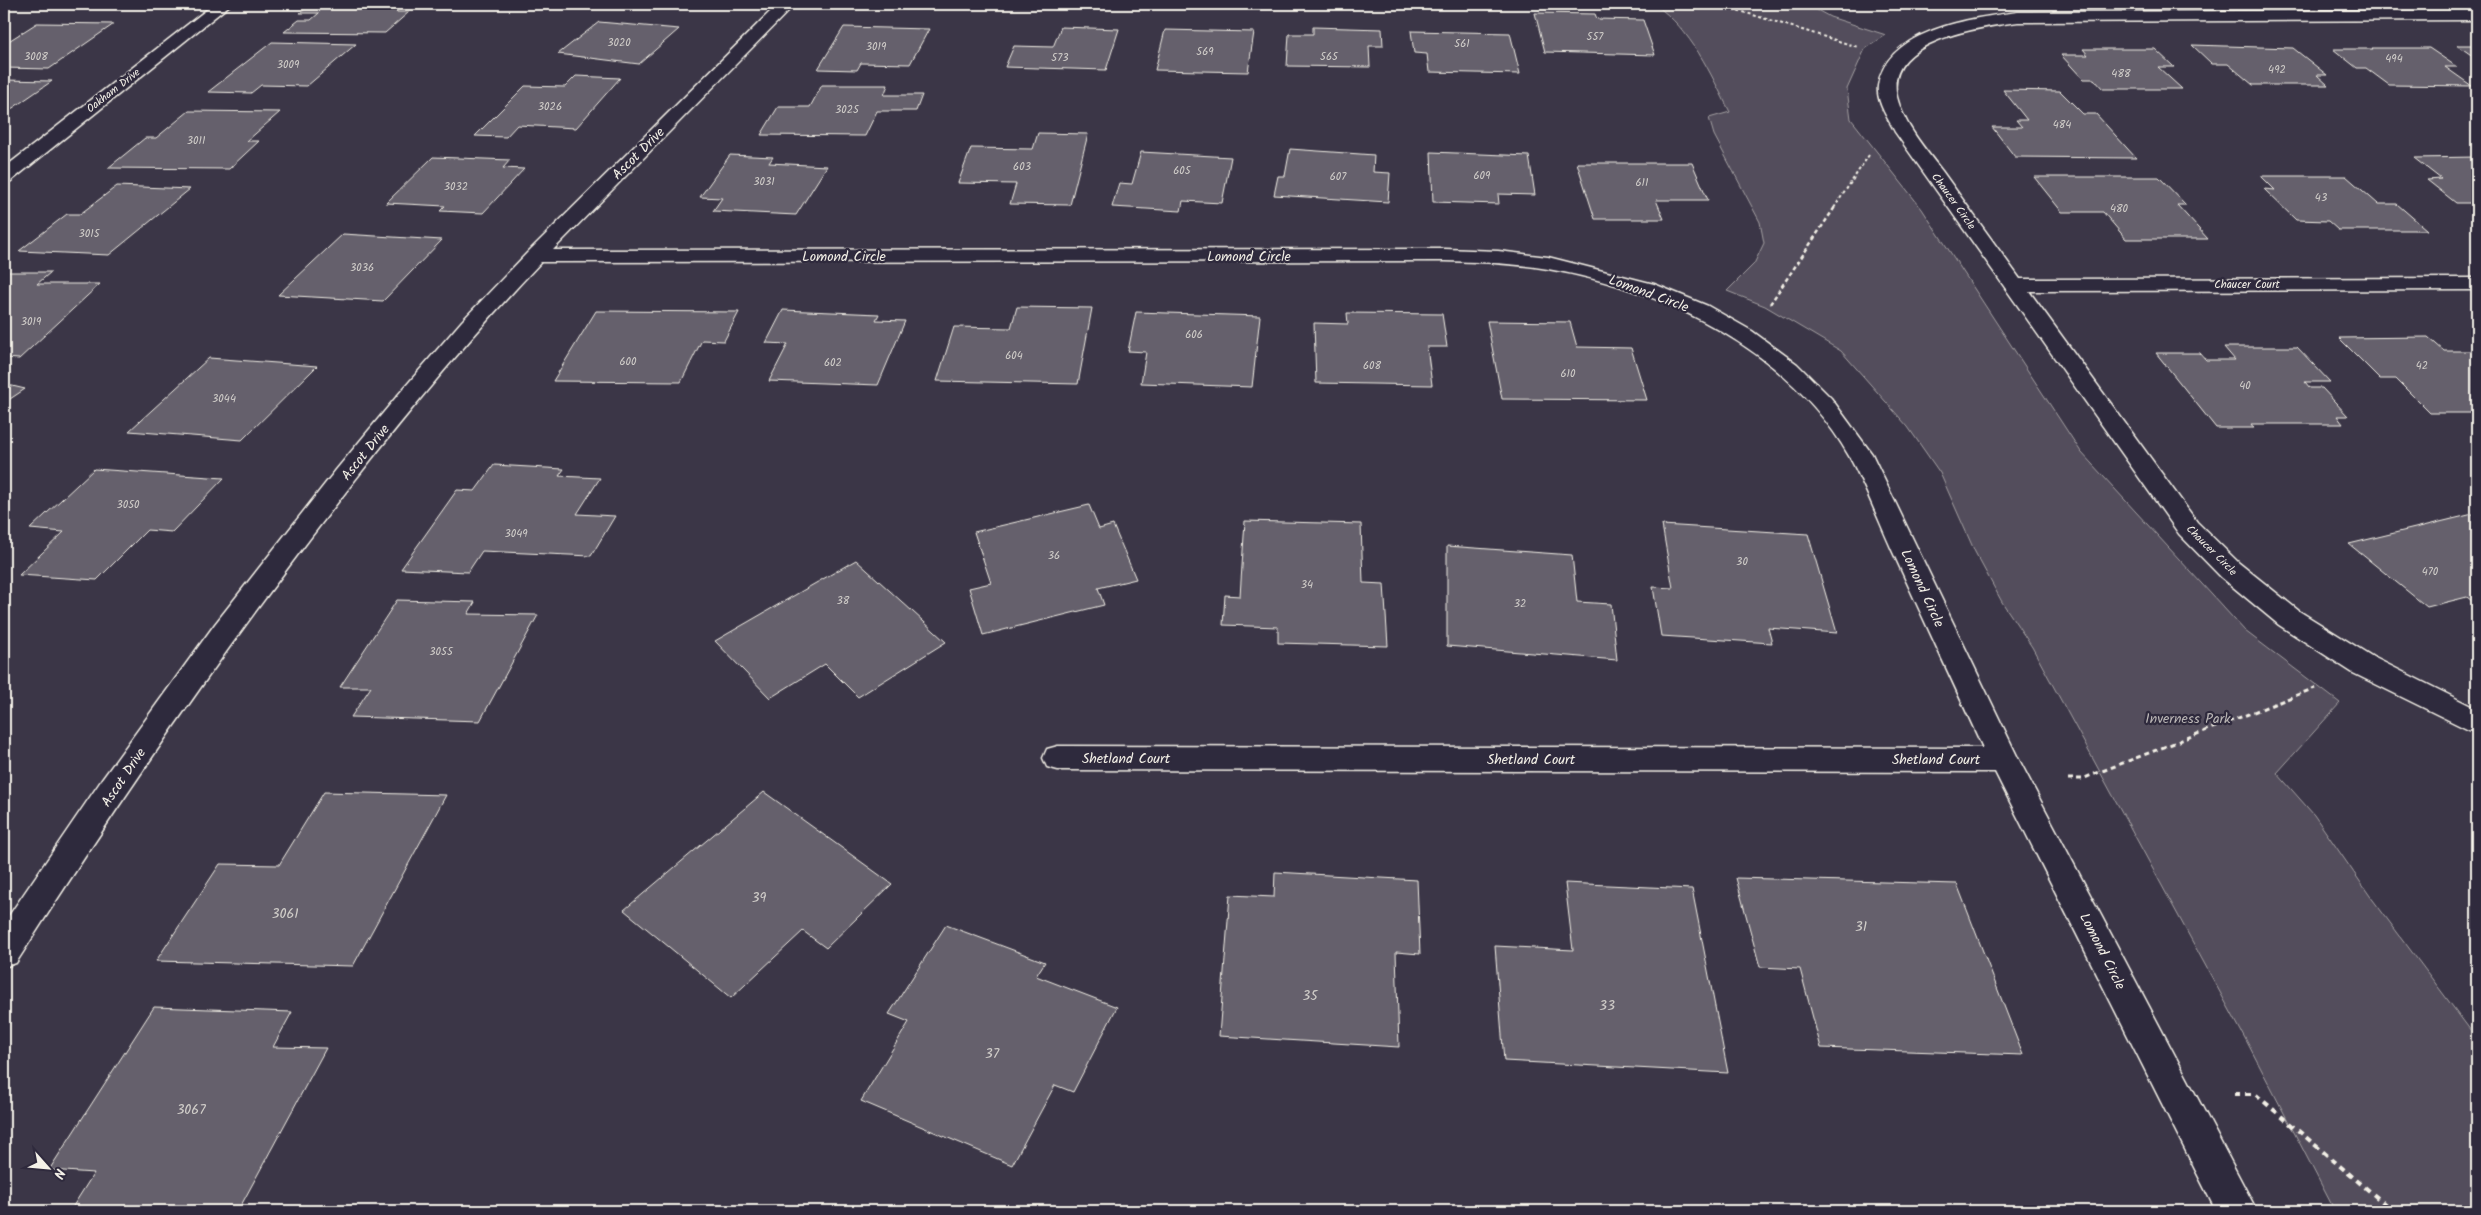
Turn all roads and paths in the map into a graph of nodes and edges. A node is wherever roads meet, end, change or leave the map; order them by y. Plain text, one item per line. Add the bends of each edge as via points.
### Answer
1 (223, 4) edge
2 (787, 4) edge
3 (1717, 4) edge
4 (2477, 15) edge
5 (1902, 58) junction
6 (1912, 144) junction
7 (4, 177) edge
8 (535, 256) junction
9 (2477, 284) edge
10 (2016, 285) junction
11 (1729, 328) junction
12 (2358, 662) junction
13 (2477, 722) edge
14 (1058, 758) dead end
15 (2009, 769) junction
16 (4, 952) edge
17 (2177, 1094) junction
18 (2238, 1211) edge
19 (2393, 1211) edge

1 - 7 street, Oakham Drive
2 - 8 street, Ascot Drive
3 - 5 path
4 - 5 street, Chaucer Circle via 2018,17 1986,21 1932,36 1908,50
5 - 6 street, Chaucer Circle via 1893,67 1887,86 1891,108
6 - 10 street, Chaucer Circle
6 - 11 path via 1877,144 1765,311
8 - 11 street, Lomond Circle via 1445,254 1498,257 1548,263 1646,289 1700,311
8 - 16 street, Ascot Drive via 471,324 377,435 268,575 170,707
9 - 10 street, Chaucer Court
10 - 12 street, Chaucer Circle via 2188,528 2230,570 2289,618
11 - 15 street, Lomond Circle via 1789,369 1823,403 1860,454
12 - 13 street, Chaucer Circle
12 - 15 path via 2331,682 2082,779
14 - 15 street, Shetland Court
15 - 17 street, Lomond Circle
17 - 18 street, Lomond Circle
17 - 19 path via 2256,1094

